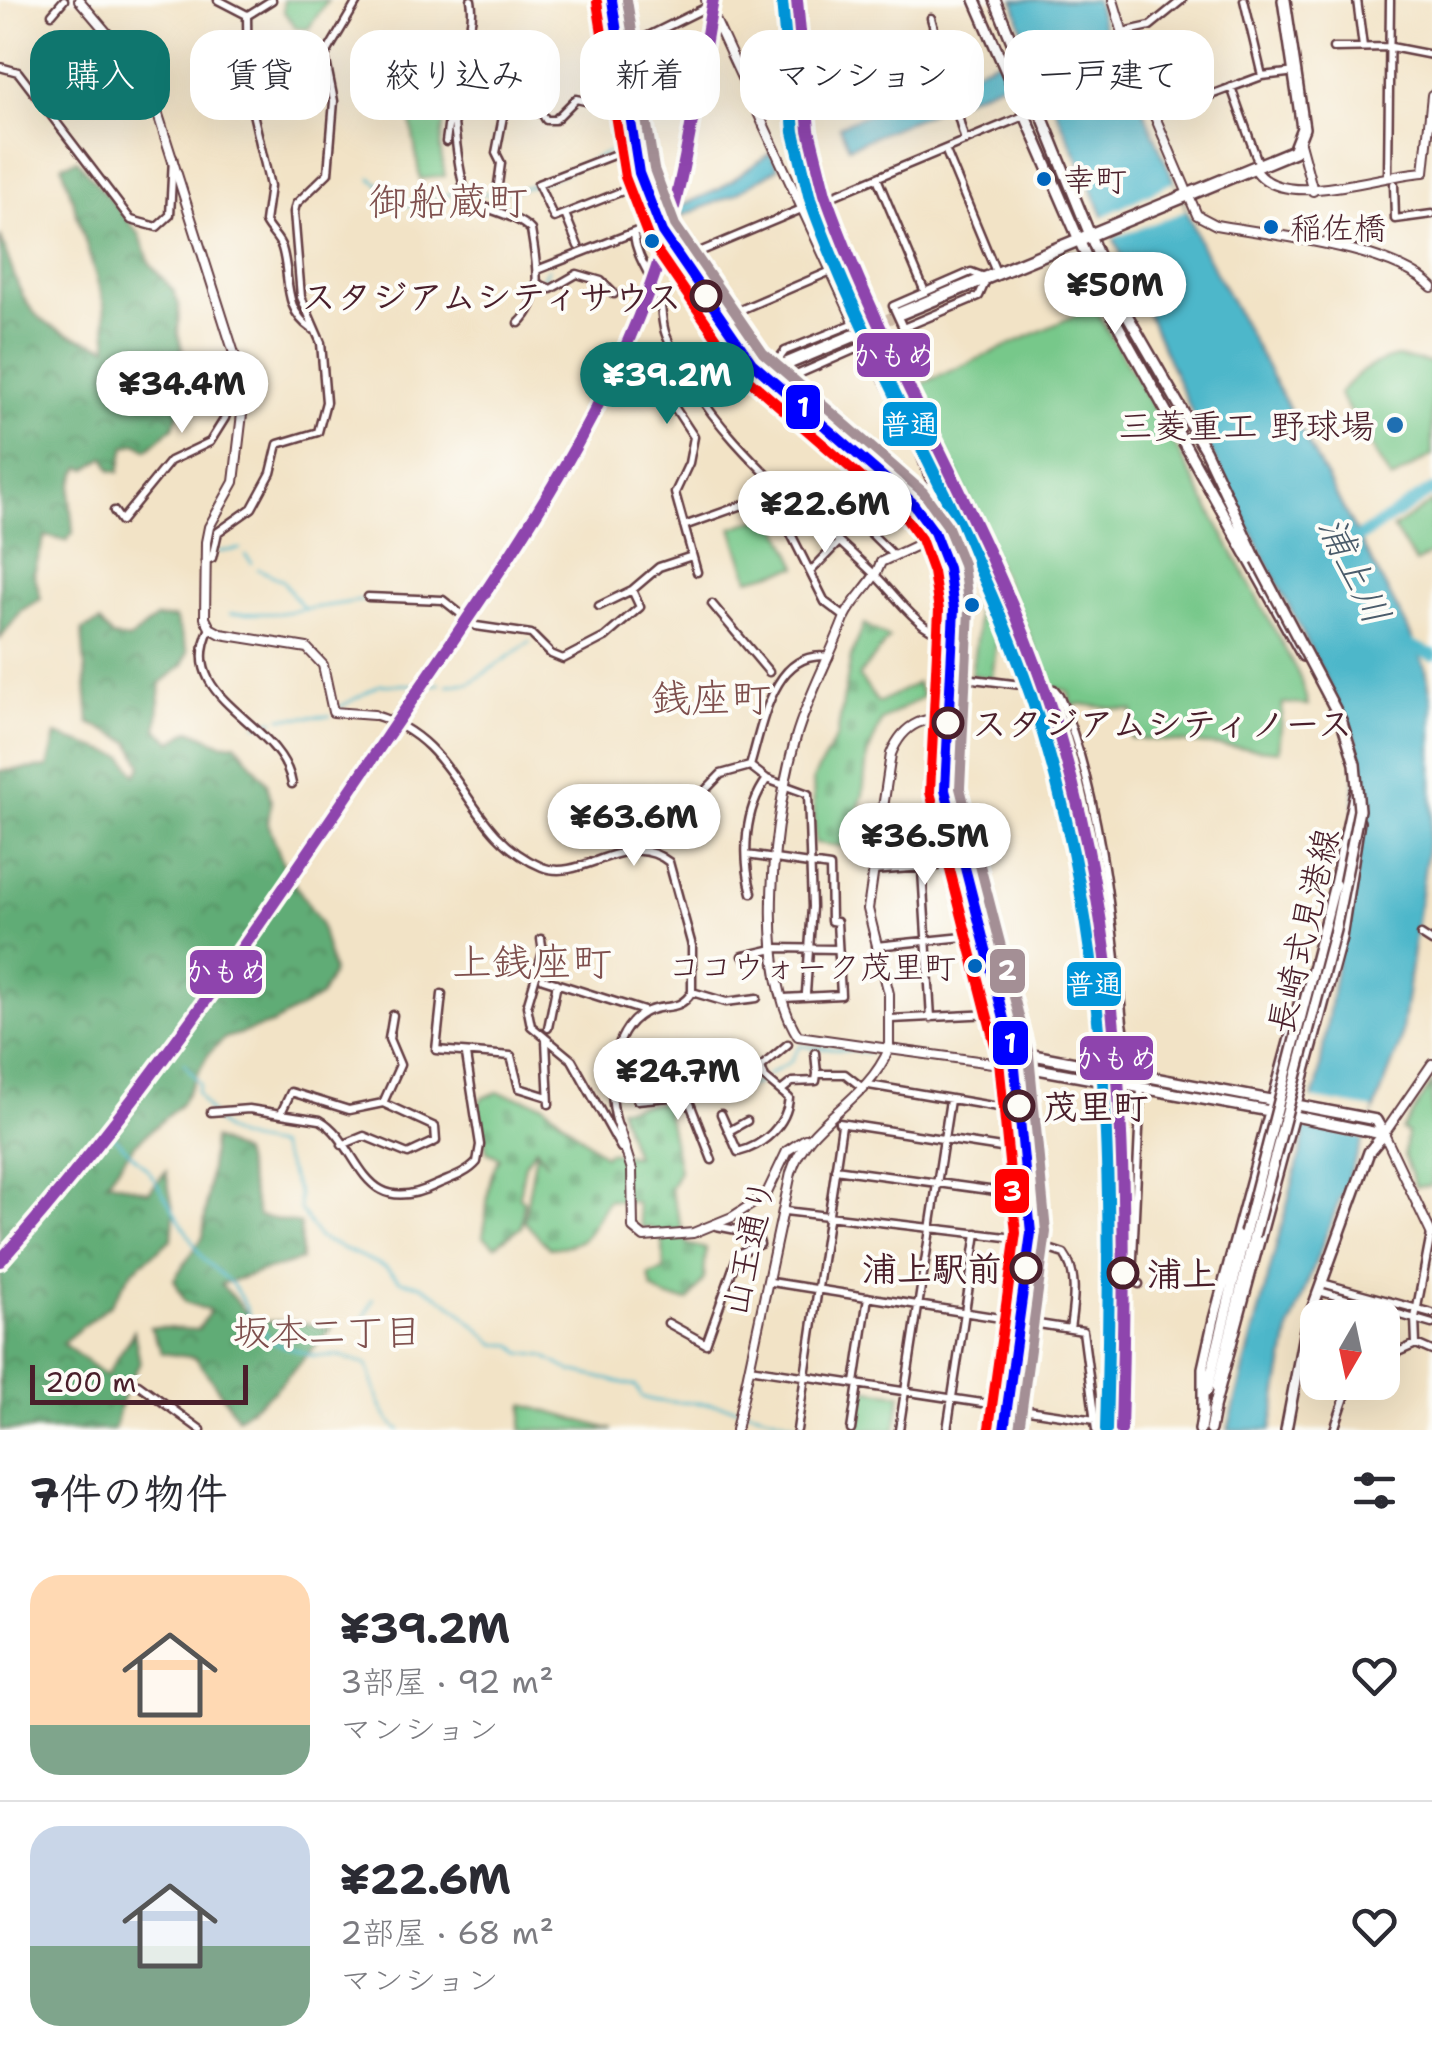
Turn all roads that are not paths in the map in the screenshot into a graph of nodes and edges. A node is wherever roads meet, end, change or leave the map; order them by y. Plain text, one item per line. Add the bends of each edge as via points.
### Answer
1 (64, 0) edge
2 (79, 0) edge
3 (218, 0) edge
4 (272, 0) edge
5 (358, 0) edge
6 (471, 0) edge
7 (603, 0) edge
8 (625, 0) edge
9 (722, 0) edge
10 (975, 0) edge
11 (996, 0) edge
12 (1113, 0) edge
13 (1182, 0) edge
14 (1244, 0) edge
15 (1284, 0) edge
16 (1356, 0) edge
17 (1390, 0) edge
18 (708, 3) edge
19 (52, 14) dead end
20 (248, 15) junction
21 (931, 18) dead end
22 (471, 30) edge
23 (607, 30) edge
24 (628, 30) edge
25 (658, 30) edge
26 (1007, 30) edge
27 (1122, 30) edge
28 (1132, 30) edge
29 (1391, 46) junction
30 (1363, 47) junction
31 (1333, 48) dead end
32 (1432, 56) edge
33 (0, 67) edge
34 (1296, 72) junction
35 (1004, 73) edge
36 (1262, 76) junction
37 (1231, 87) junction
38 (1214, 93) edge
39 (1432, 99) edge
40 (580, 100) edge
41 (560, 113) edge
42 (448, 120) edge
43 (456, 120) edge
44 (502, 120) edge
45 (621, 120) edge
46 (643, 120) edge
47 (1015, 120) edge
48 (1026, 120) edge
49 (1042, 120) edge
50 (1156, 120) edge
51 (965, 141) junction
52 (446, 142) dead end
53 (1300, 143) junction
54 (945, 149) junction
55 (626, 150) junction
56 (173, 156) junction
57 (1257, 166) junction
58 (1428, 172) edge
59 (1388, 174) junction
60 (877, 178) junction
61 (1394, 184) dead end
62 (634, 187) junction
63 (1312, 191) junction
64 (497, 192) dead end
65 (1184, 195) junction
66 (803, 210) junction
67 (565, 214) junction
68 (1432, 214) edge
69 (650, 226) junction
70 (634, 235) junction
71 (1084, 238) junction
72 (578, 246) dead end
73 (691, 255) junction
74 (538, 270) junction
75 (832, 271) junction
76 (992, 276) junction
77 (540, 284) junction
78 (1432, 287) edge
79 (925, 292) junction
80 (614, 294) dead end
81 (902, 313) tunnel mouth
82 (732, 314) junction
83 (518, 323) dead end
84 (903, 328) junction
85 (313, 329) junction
86 (854, 329) junction
87 (865, 346) junction
88 (630, 362) dead end
89 (771, 369) junction
90 (240, 374) junction
91 (926, 376) dead end
92 (753, 378) junction
93 (703, 399) junction
94 (910, 429) junction
95 (868, 476) junction
96 (782, 490) junction
97 (830, 493) junction
98 (800, 506) junction
99 (114, 512) dead end
100 (684, 526) junction
101 (949, 530) junction
102 (928, 538) junction
103 (838, 543) junction
104 (892, 554) junction
105 (692, 556) junction
106 (205, 561) junction
107 (697, 572) dead end
108 (810, 572) junction
109 (876, 577) junction
110 (632, 590) junction
111 (368, 597) dead end
112 (712, 604) dead end
113 (599, 606) dead end
114 (845, 617) junction
115 (210, 628) junction
116 (943, 638) junction
117 (966, 641) junction
118 (829, 657) junction
119 (769, 672) dead end
120 (941, 675) junction
121 (962, 678) junction
122 (1031, 687) junction
123 (374, 715) joint
124 (958, 716) junction
125 (936, 717) junction
126 (750, 766) junction
127 (767, 779) junction
128 (292, 784) dead end
129 (787, 788) junction
130 (670, 810) dead end
131 (1359, 810) junction
132 (747, 855) junction
133 (775, 861) junction
134 (976, 863) junction
135 (809, 866) junction
136 (954, 866) junction
137 (922, 870) junction
138 (871, 871) junction
139 (1335, 884) junction
140 (752, 893) dead end
141 (993, 934) junction
142 (1421, 935) dead end
143 (541, 939) dead end
144 (974, 939) junction
145 (1432, 942) edge
146 (926, 944) junction
147 (875, 946) junction
148 (772, 949) junction
149 (838, 949) junction
150 (808, 950) junction
151 (744, 956) dead end
152 (543, 979) dead end
153 (557, 983) junction
154 (692, 992) junction
155 (442, 994) dead end
156 (806, 994) junction
157 (757, 998) dead end
158 (784, 998) junction
159 (645, 1012) junction
160 (393, 1014) dead end
161 (994, 1014) junction
162 (931, 1018) junction
163 (891, 1019) junction
164 (548, 1028) dead end
165 (546, 1040) junction
166 (788, 1044) dead end
167 (889, 1050) junction
168 (816, 1053) dead end
169 (466, 1055) junction
170 (1028, 1059) junction
171 (1007, 1064) junction
172 (1432, 1064) edge
173 (1106, 1070) junction
174 (818, 1074) junction
175 (1139, 1081) junction
176 (867, 1087) junction
177 (782, 1090) junction
178 (637, 1100) dead end
179 (950, 1100) junction
180 (383, 1103) junction
181 (1271, 1105) junction
182 (1011, 1109) junction
183 (1299, 1111) junction
184 (212, 1112) dead end
185 (282, 1113) junction
186 (721, 1114) dead end
187 (833, 1117) junction
188 (748, 1120) dead end
189 (842, 1125) junction
190 (619, 1129) joint
191 (729, 1131) junction
192 (1384, 1134) junction
193 (809, 1137) junction
194 (943, 1140) junction
195 (342, 1145) junction
196 (628, 1150) junction
197 (1015, 1150) junction
198 (712, 1160) dead end
199 (835, 1169) junction
200 (937, 1183) junction
201 (1020, 1195) junction
202 (785, 1211) junction
203 (828, 1215) junction
204 (716, 1226) junction
205 (930, 1227) junction
206 (978, 1234) junction
207 (1249, 1234) junction
208 (1431, 1234) edge
209 (1023, 1242) junction
210 (1044, 1247) junction
211 (1422, 1273) junction
212 (1432, 1278) edge
213 (771, 1282) junction
214 (1140, 1284) dead end
215 (1319, 1287) junction
216 (817, 1289) junction
217 (868, 1297) junction
218 (1314, 1300) edge
219 (1356, 1300) edge
220 (918, 1305) junction
221 (1417, 1308) junction
222 (965, 1312) junction
223 (1432, 1312) edge
224 (1400, 1314) edge
225 (1414, 1318) junction
226 (1013, 1320) junction
227 (1032, 1322) junction
228 (668, 1323) dead end
229 (1432, 1324) edge
230 (1070, 1329) junction
231 (1416, 1344) junction
232 (1400, 1351) edge
233 (1432, 1351) edge
234 (1300, 1352) edge
235 (749, 1368) junction
236 (805, 1376) junction
237 (138, 1384) dead end
238 (856, 1384) junction
239 (905, 1391) junction
240 (952, 1398) junction
241 (1344, 1400) edge
242 (998, 1405) junction
243 (1018, 1408) junction
244 (1208, 1412) junction
245 (1095, 1420) junction
246 (201, 1430) edge
247 (736, 1430) edge
248 (798, 1430) edge
249 (852, 1430) edge
250 (899, 1430) edge
251 (947, 1430) edge
252 (995, 1430) edge
253 (1014, 1430) edge
254 (1096, 1430) edge
255 (1200, 1430) edge
256 (1210, 1430) edge
257 (1286, 1430) edge
258 (1334, 1430) edge

1 - 19 street
2 - 56 street via 142,80
3 - 20 street
4 - 20 street
5 - 85 street via 326,52 334,101 330,164 325,178 296,204 301,296
6 - 22 street
7 - 23 highway
8 - 24 highway
9 - 18 street
10 - 35 main road, 長崎式見港線
11 - 26 main road, 長崎式見港線
12 - 27 street
13 - 28 street via 1150,26
14 - 36 street
15 - 34 highway
16 - 30 street
17 - 29 street
18 - 25 street
18 - 66 street
20 - 85 street via 248,92 269,168 265,222 282,246 287,293
21 - 51 street
29 - 30 street
29 - 32 street
29 - 59 street
30 - 31 street
33 - 56 street via 18,72 138,225 157,227 170,214
34 - 36 street
34 - 53 highway
36 - 37 street
37 - 38 street
37 - 57 street
39 - 58 street
40 - 41 street
42 - 52 street
43 - 74 street via 470,200 528,226
44 - 64 street
45 - 55 highway
46 - 73 highway via 653,182
47 - 51 street
48 - 71 main road, 長崎式見港線
49 - 71 main road, 長崎式見港線
50 - 65 street
51 - 54 street
53 - 57 highway
53 - 63 street
54 - 60 street
54 - 76 street
55 - 62 highway
55 - 67 street via 538,184 550,217
56 - 90 street
57 - 63 street via 1272,184
57 - 65 highway
58 - 59 street
59 - 63 street
60 - 66 street
60 - 79 street
61 - 68 street via 1395,219
62 - 67 street
62 - 69 highway
65 - 71 highway
65 - 78 street via 1204,222 1389,260
66 - 73 street
66 - 75 street
67 - 72 street
69 - 70 street
69 - 92 highway
70 - 74 street
70 - 93 street via 642,269 659,296 666,334
71 - 76 highway
71 - 131 main road, 長崎式見港線, bridge via 1186,413 1336,708 1355,764
71 - 139 main road, 長崎式見港線, bridge via 1124,338 1249,566 1336,703 1354,749 1354,801
73 - 82 highway
74 - 77 street
75 - 82 street
75 - 86 street
76 - 79 street via 971,272
76 - 81 highway
76 - 84 street via 978,296
77 - 80 street via 551,289 577,274 601,281
77 - 83 street
79 - 84 street via 892,306
82 - 89 highway
84 - 91 street
85 - 106 street via 321,343 323,422 312,436 278,444 258,499 218,532 212,558
86 - 87 street
86 - 89 highway
87 - 89 street via 794,376
87 - 94 street
88 - 100 street via 694,438 675,488
89 - 92 highway
89 - 101 highway via 912,482
90 - 99 street via 210,442 170,462 121,521
90 - 106 street via 245,394 234,482 210,527
92 - 93 street
92 - 95 highway
93 - 96 street
94 - 101 street
94 - 122 street via 986,576
95 - 97 street
95 - 102 highway
96 - 98 street
96 - 100 street
97 - 98 street
97 - 104 street
98 - 103 street
98 - 108 street via 785,522
100 - 105 street
101 - 102 street
101 - 117 highway via 963,573
102 - 104 street
102 - 116 highway via 941,579
103 - 108 street
103 - 109 street
104 - 109 street
105 - 107 street
105 - 110 street via 659,566
106 - 115 street via 202,610
108 - 114 street via 825,602
109 - 114 street
109 - 116 street via 922,628
110 - 111 street via 640,607 563,660 532,634 474,625 443,600
110 - 113 street
112 - 119 street
114 - 118 street
115 - 123 street via 307,648 323,665 333,712
115 - 128 street via 200,648 206,678 217,696 280,750
116 - 117 street
116 - 120 highway
117 - 121 highway
118 - 126 street via 810,658 780,678
118 - 129 street via 795,740
120 - 121 street
120 - 125 highway
121 - 122 street
121 - 124 highway
122 - 173 street via 1082,869
122 - 175 street via 1054,690 1070,721 1102,862 1123,1028
123 - 154 street via 400,722 435,749 484,824 540,866 558,870 642,850 666,858 692,946
124 - 125 street
124 - 134 highway via 956,789
125 - 136 highway via 935,786
125 - 138 street via 906,728 893,748
126 - 127 street
126 - 130 street via 721,774 688,808
127 - 129 street
127 - 132 street via 754,797
129 - 133 street
129 - 135 street via 808,794
131 - 183 main road, bridge via 1354,879
131 - 207 main road, 長崎式見港線, bridge via 1331,947
132 - 133 street
132 - 140 street
133 - 135 street
133 - 148 street
134 - 136 street
134 - 141 highway
135 - 149 street via 830,867
135 - 150 street
136 - 137 street
136 - 144 highway
137 - 138 street
137 - 146 street
138 - 147 street via 868,909
139 - 181 main road, bridge
139 - 207 main road, 長崎式見港線, bridge
141 - 144 street
141 - 170 highway
142 - 145 street
143 - 165 street via 528,1006 531,1026
144 - 146 street
144 - 161 highway
146 - 147 street
146 - 162 street
147 - 163 street
148 - 150 street
148 - 151 street
148 - 158 street
149 - 150 street
149 - 156 street via 841,995
150 - 156 street
152 - 153 street
153 - 159 street
153 - 164 street
154 - 157 street via 726,1002
154 - 159 street via 677,1007
155 - 169 street via 436,1050
156 - 158 street
158 - 167 street via 798,1036
159 - 190 street via 620,1040 612,1102
160 - 180 street via 389,1039 400,1065
161 - 162 street
161 - 171 highway
162 - 163 street
163 - 167 street
165 - 169 street via 549,1100 518,1088 511,1056
165 - 196 street via 572,1060
166 - 177 street via 761,1067
167 - 171 street
167 - 176 street, 山王通り
168 - 174 street
169 - 195 street via 480,1145 473,1168 403,1196 371,1182
170 - 171 main road
170 - 173 main road
170 - 175 main road
170 - 210 highway
171 - 182 highway
172 - 192 street
173 - 175 main road
174 - 176 street via 844,1074
174 - 177 street via 816,1081 792,1082
175 - 181 main road
175 - 214 street via 1132,1279
176 - 179 street
176 - 187 street, 山王通り
177 - 191 street via 788,1110 759,1146 738,1152
178 - 198 street via 686,1093
179 - 182 street
179 - 194 street
180 - 185 street via 349,1110 290,1092
180 - 195 street via 435,1127 436,1141 408,1154 364,1136
181 - 183 main road
181 - 244 main road via 1203,1368
182 - 197 highway
183 - 192 main road via 1373,1125
183 - 244 main road
184 - 185 street
185 - 195 street via 326,1123
186 - 191 street
187 - 189 street
187 - 193 street, 山王通り
188 - 191 street
189 - 194 street
189 - 199 street
190 - 196 street
192 - 208 street
192 - 215 main road via 1370,1152
193 - 202 street, 山王通り via 794,1163
193 - 204 street via 788,1151 766,1194
194 - 197 street
194 - 200 street
196 - 204 street via 632,1228 639,1235
197 - 201 highway
199 - 200 street
199 - 203 street
200 - 201 street
200 - 205 street
201 - 209 highway
202 - 203 street
202 - 213 street, 山王通り
203 - 205 street
203 - 216 street
204 - 228 street via 754,1233 760,1244 738,1254 706,1344
205 - 206 street
205 - 220 street
206 - 209 street
206 - 222 street
207 - 244 main road, 長崎式見港線
208 - 211 street
209 - 210 street
209 - 226 highway
210 - 227 highway
210 - 230 street via 1070,1261
211 - 212 street
211 - 221 street
213 - 216 street
213 - 235 street, 山王通り
215 - 218 main road
215 - 219 street
215 - 221 street
216 - 217 street
216 - 236 street
217 - 220 street
217 - 238 street
220 - 222 street
220 - 239 street
221 - 223 street
221 - 225 street
222 - 226 street
222 - 240 street
224 - 225 street
225 - 229 street
225 - 231 street
226 - 227 street
226 - 242 highway
227 - 230 street
227 - 243 highway
230 - 245 street via 1083,1331
231 - 232 street
231 - 233 street
234 - 257 main road
235 - 236 street
235 - 247 street, 山王通り
236 - 238 street
236 - 248 street
237 - 246 street
238 - 239 street
238 - 249 street
239 - 240 street
239 - 250 street
240 - 242 street
240 - 251 street
241 - 258 street
242 - 243 street
242 - 252 highway
243 - 245 street
243 - 253 highway
244 - 255 main road, 長崎式見港線
244 - 256 main road, 長崎式見港線
245 - 254 street

